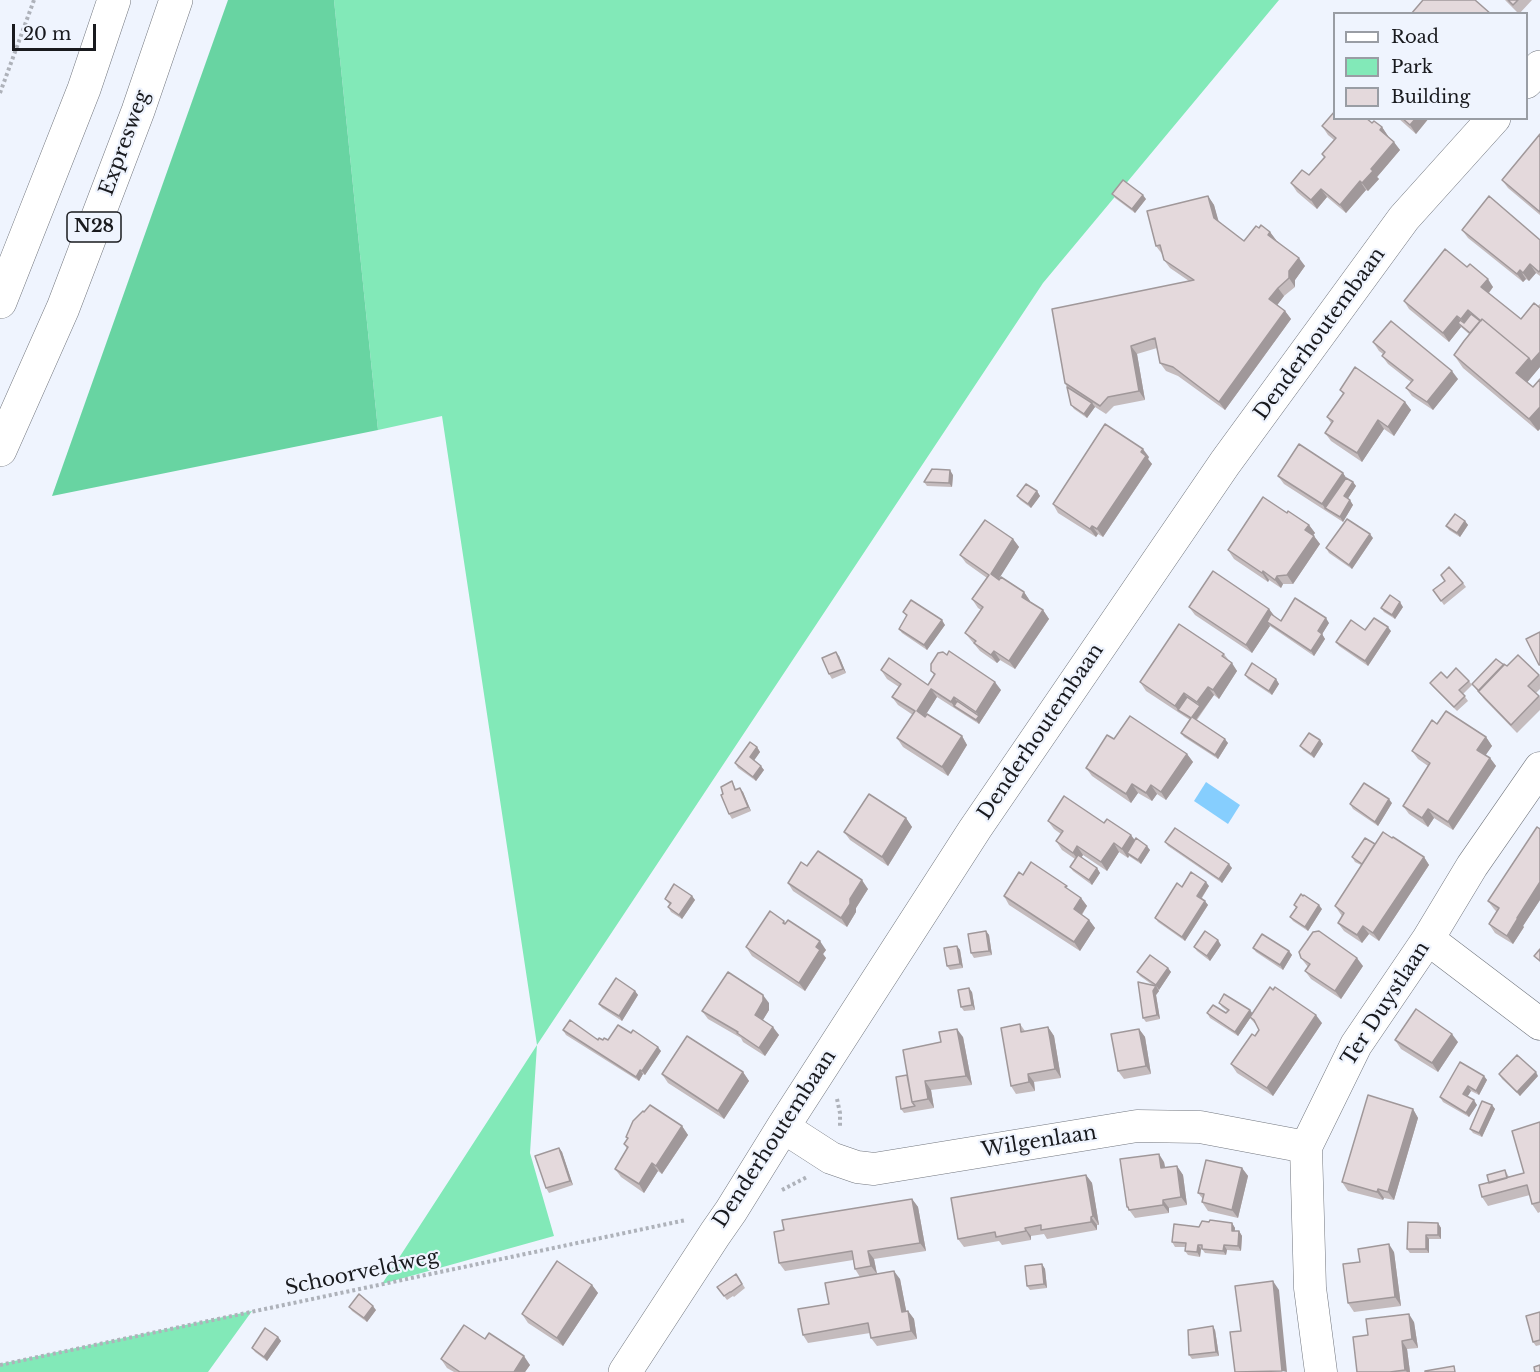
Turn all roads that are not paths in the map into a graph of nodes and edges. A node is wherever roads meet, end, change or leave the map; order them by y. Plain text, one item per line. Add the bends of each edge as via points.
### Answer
1 (114, 0) edge
2 (177, 0) edge
3 (1540, 67) edge
4 (1528, 81) edge
5 (1492, 120) edge
6 (0, 302) edge
7 (0, 450) edge
8 (1540, 768) edge
9 (1428, 939) junction
10 (1540, 1024) edge
11 (783, 1127) junction
12 (1305, 1147) junction
13 (625, 1372) edge
14 (1321, 1372) edge

1 - 6 main road, N28 via 84,89
2 - 7 main road, Expresweg / N28 via 63,308
3 - 4 main road
5 - 11 main road, Denderhoutembaan via 1404,218 1225,463 975,829
8 - 9 street, Ter Duystlaan via 1472,866
9 - 10 street
9 - 12 street, Ter Duystlaan via 1356,1044
11 - 12 street, Wilgenlaan via 831,1158 874,1169 1137,1126 1200,1127
11 - 13 main road, Denderhoutembaan
12 - 14 street, Ter Duystlaan via 1310,1288

